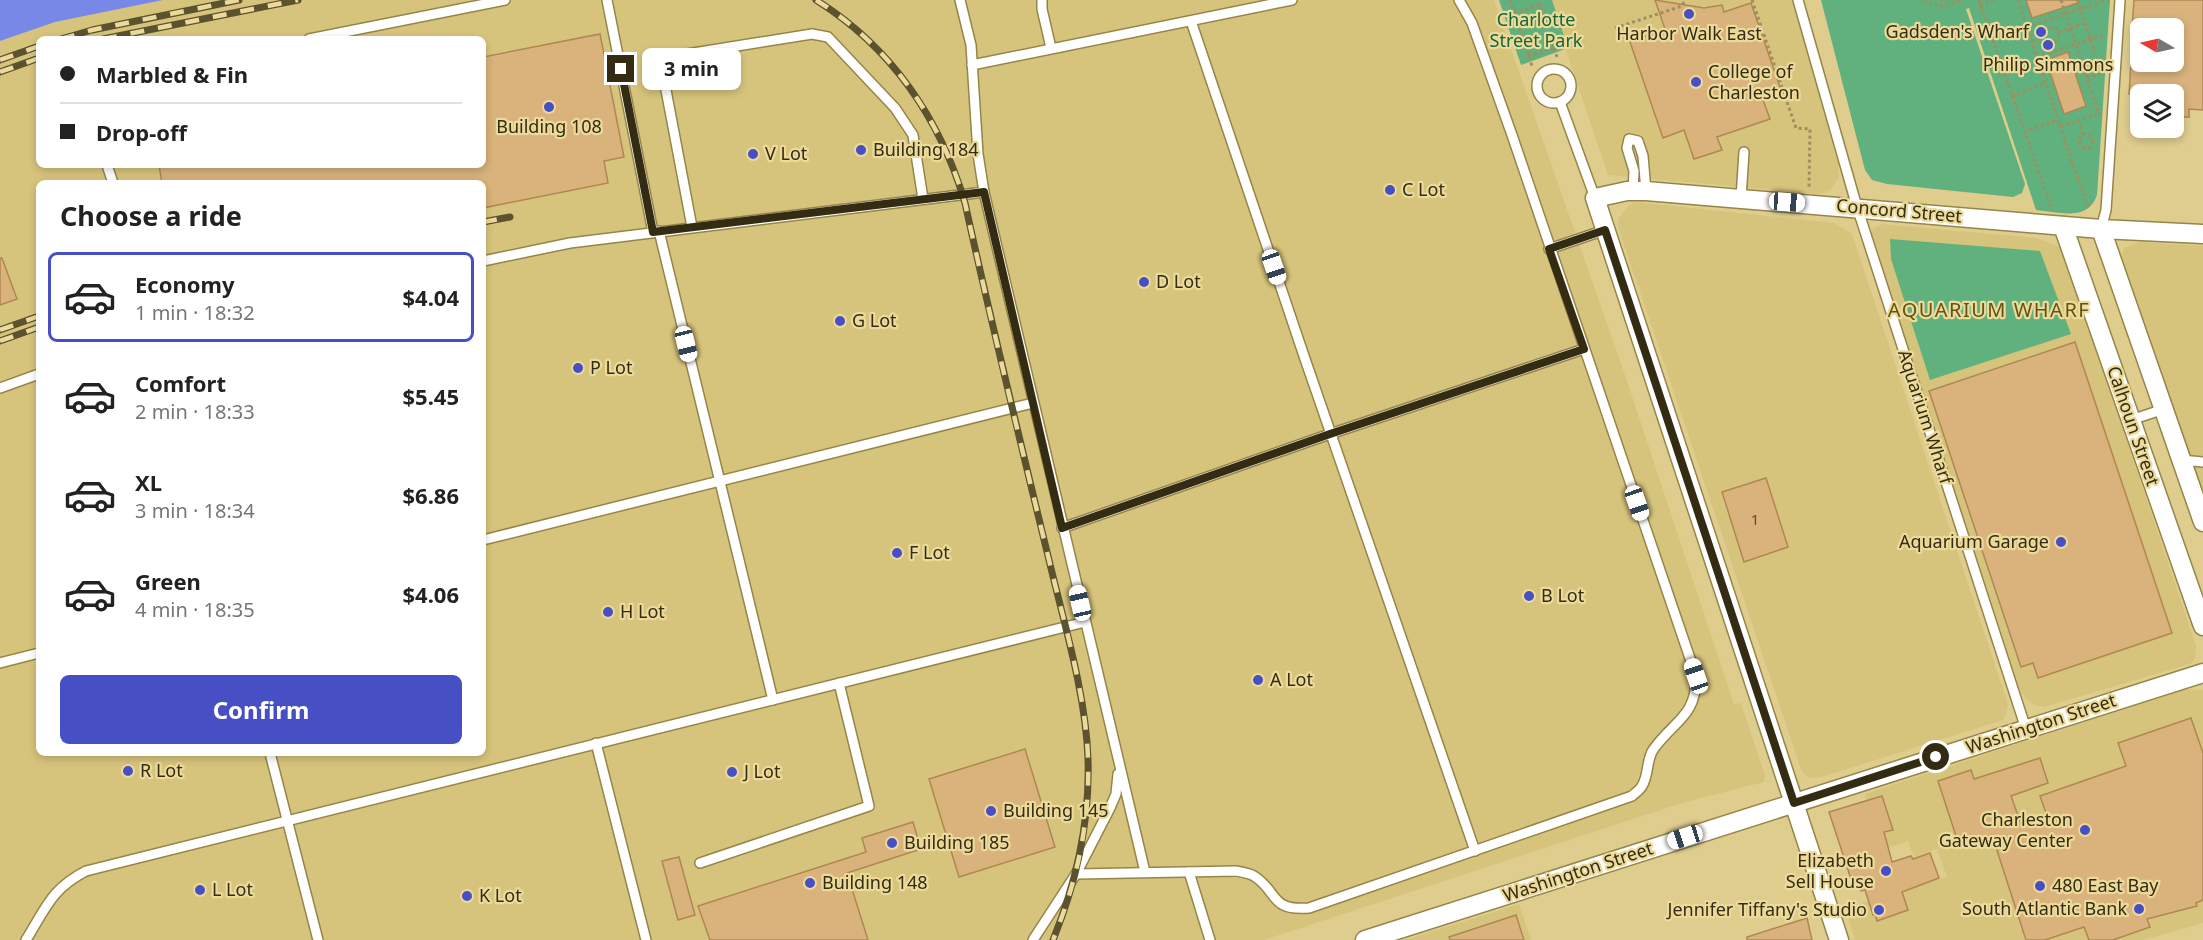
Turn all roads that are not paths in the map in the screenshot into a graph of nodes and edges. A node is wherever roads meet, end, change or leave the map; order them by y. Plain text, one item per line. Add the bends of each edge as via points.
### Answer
1 (505, 0) edge
2 (607, 0) edge
3 (960, 0) edge
4 (1042, 0) edge
5 (1292, 0) edge
6 (1459, 0) edge
7 (1798, 0) edge
8 (2120, 0) edge
9 (1191, 21) junction
10 (324, 36) edge
11 (1051, 48) junction
12 (972, 65) junction
13 (1560, 102) dead end
14 (1744, 152) dead end
15 (984, 192) junction
16 (1595, 198) junction
17 (1741, 198) junction
18 (923, 199) junction
19 (1857, 207) junction
20 (2063, 226) junction
21 (692, 227) junction
22 (2101, 229) junction
23 (1605, 230) junction
24 (656, 231) junction
25 (2203, 234) edge
26 (1549, 249) junction
27 (486, 260) edge
28 (1584, 349) junction
29 (36, 375) edge
30 (0, 388) edge
31 (1033, 403) junction
32 (2164, 409) junction
33 (2131, 420) junction
34 (1330, 434) junction
35 (2181, 460) junction
36 (2203, 462) edge
37 (719, 480) junction
38 (2203, 522) edge
39 (1062, 528) junction
40 (486, 539) edge
41 (1085, 622) junction
42 (2203, 626) edge
43 (36, 654) edge
44 (0, 663) edge
45 (2203, 673) edge
46 (839, 683) junction
47 (773, 700) junction
48 (2026, 729) junction
49 (596, 743) junction
50 (271, 756) edge
51 (1117, 759) junction
52 (1794, 803) junction
53 (287, 820) junction
54 (1475, 851) junction
55 (700, 863) dead end
56 (1189, 872) junction
57 (1145, 873) junction
58 (1076, 874) junction
59 (26, 940) edge
60 (318, 940) edge
61 (646, 940) edge
62 (1033, 940) edge
63 (1210, 940) edge
64 (1365, 940) edge
65 (1839, 940) edge

1 - 10 lane
2 - 24 lane
3 - 12 lane
4 - 11 lane
5 - 9 lane
6 - 26 lane via 1472,23
7 - 19 lane, Aquarium Wharf
8 - 22 lane via 2106,210
9 - 11 lane
9 - 34 lane
11 - 12 lane
12 - 15 lane
13 - 16 lane
14 - 17 lane
15 - 18 lane
15 - 31 lane
16 - 17 street, Concord Street via 1639,191
16 - 23 street
17 - 19 street, Concord Street
18 - 21 lane
18 - 21 lane via 913,135 895,108 828,37 812,34 687,54 676,65 666,90
19 - 20 street, Concord Street
19 - 48 lane, Aquarium Wharf
20 - 22 street, Concord Street
20 - 33 street, Calhoun Street
21 - 24 lane
22 - 25 street, Concord Street
22 - 32 street, Calhoun Street
23 - 26 lane
23 - 52 street
24 - 27 lane
24 - 37 lane
26 - 28 lane
28 - 34 lane
28 - 54 lane via 1696,676 1696,692 1687,713 1654,748 1642,786 1632,796
29 - 30 lane
31 - 37 lane
31 - 39 lane
32 - 33 lane
32 - 35 street, Calhoun Street
33 - 42 street, Calhoun Street
34 - 39 lane
34 - 54 lane
35 - 36 lane
35 - 38 street, Calhoun Street
37 - 40 lane
37 - 47 lane
39 - 41 lane
41 - 46 lane
41 - 51 lane
43 - 44 lane
45 - 48 street, Washington Street
46 - 47 lane
46 - 55 lane via 869,806
47 - 49 lane
48 - 52 street, Washington Street
49 - 53 lane
49 - 61 lane
50 - 53 lane
51 - 57 lane
51 - 58 lane via 1116,795
52 - 64 street, Washington Street
52 - 65 street
53 - 59 lane via 87,871 68,880 54,893
53 - 60 lane
54 - 56 lane via 1303,909 1281,904 1250,874
56 - 57 lane
56 - 63 lane
57 - 58 lane
58 - 62 lane

